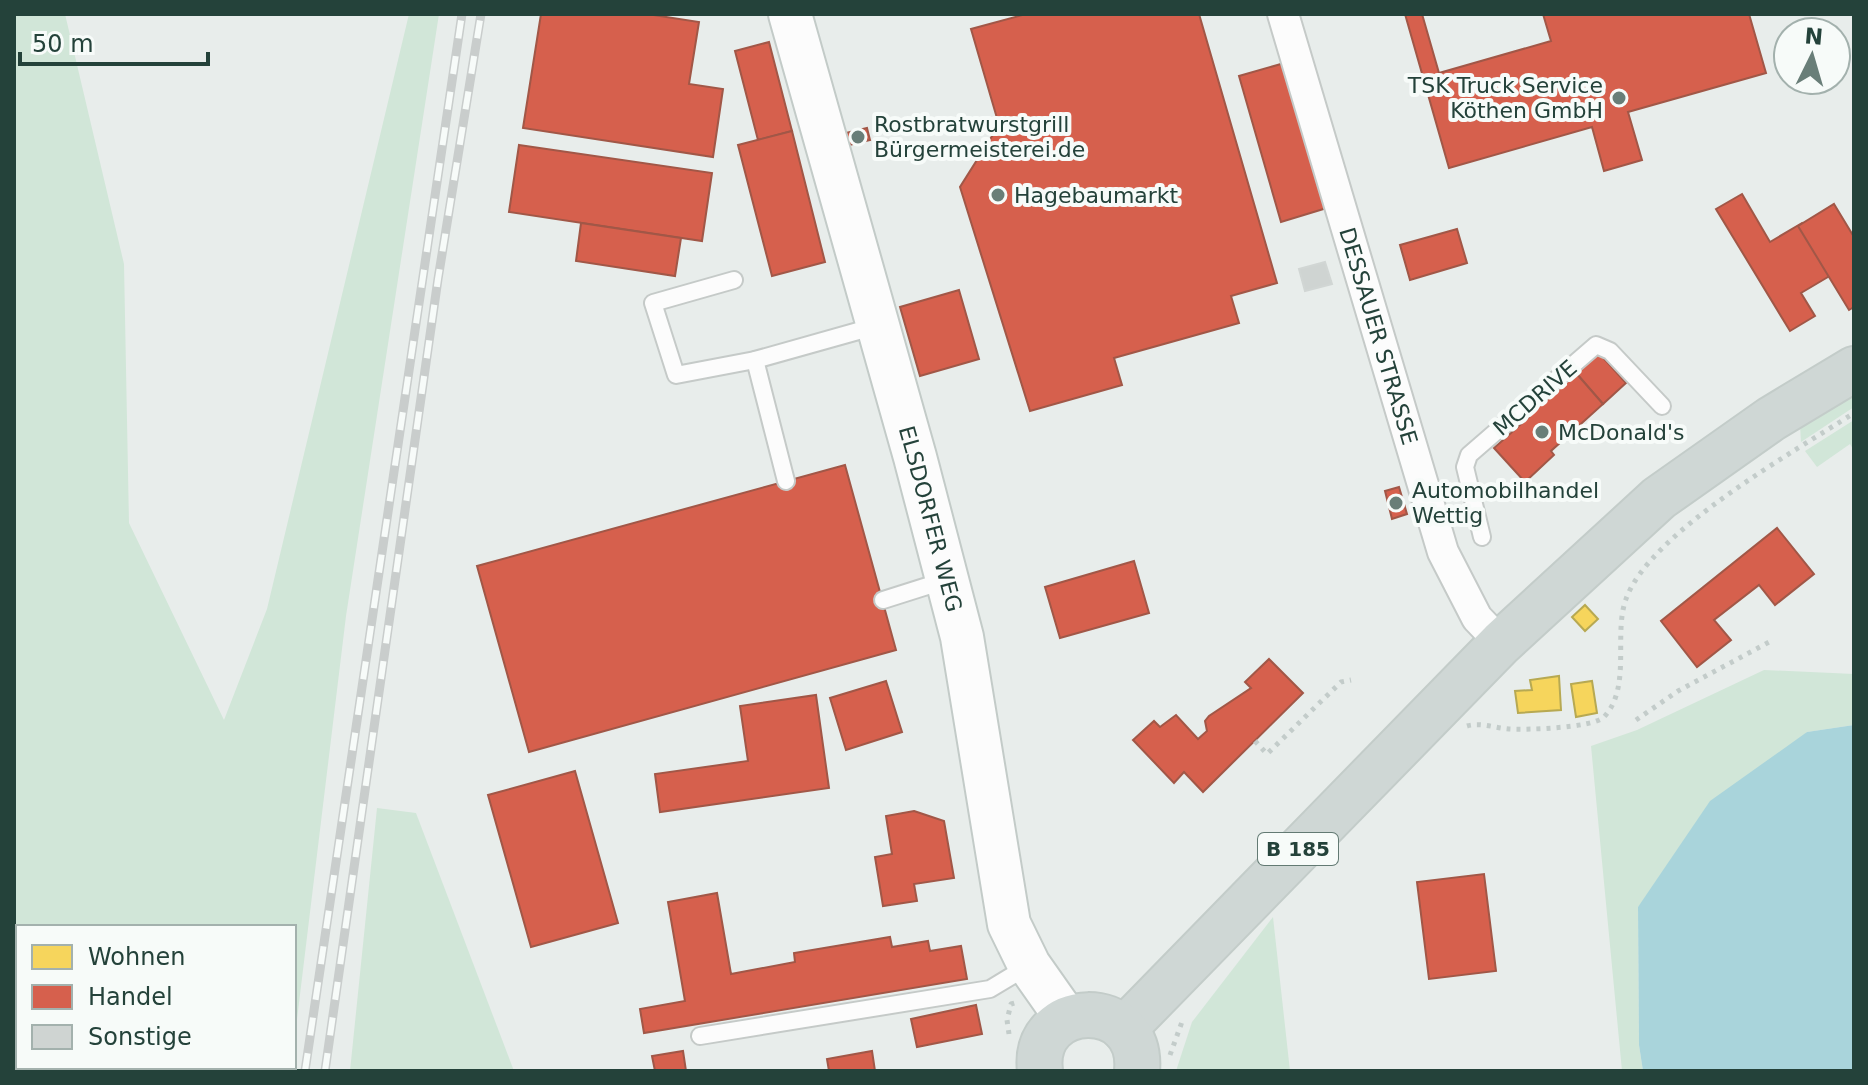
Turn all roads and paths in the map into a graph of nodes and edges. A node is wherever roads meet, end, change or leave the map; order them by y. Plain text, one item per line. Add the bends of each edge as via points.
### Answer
1 (1283, 14) edge
2 (796, 15) edge
3 (734, 280) dead end
4 (876, 326) junction
5 (755, 360) junction
6 (1854, 369) edge
7 (1662, 406) dead end
8 (1854, 413) edge
9 (786, 481) dead end
10 (1482, 537) dead end
11 (947, 579) junction
12 (883, 600) dead end
13 (1771, 641) dead end
14 (1501, 643) junction
15 (1351, 680) dead end
16 (1636, 720) dead end
17 (1458, 732) dead end
18 (1255, 741) dead end
19 (1029, 965) junction
20 (1189, 1010) dead end
21 (1067, 1019) junction
22 (1124, 1029) junction
23 (700, 1036) dead end
24 (1153, 1064) edge
25 (1040, 1071) edge

1 - 14 street, DESSAUER STRASSE via 1443,552 1477,618
2 - 4 street, ELSDORFER WEG
3 - 5 lane via 653,303 676,375
4 - 5 lane
4 - 11 street, ELSDORFER WEG
5 - 9 lane
6 - 14 main road, B 185 via 1684,478
7 - 10 lane, MCDRIVE via 1610,351 1596,345 1469,455 1465,467
8 - 17 path via 1718,503 1635,579 1623,608 1617,691 1604,716 1594,723 1531,729 1470,724
11 - 12 lane
11 - 19 street, ELSDORFER WEG via 968,667 1003,898
13 - 16 path
14 - 22 main road, B 185
15 - 18 path via 1341,682 1267,754
19 - 21 street, ELSDORFER WEG
19 - 23 lane via 990,989
20 - 24 path
21 - 22 main road via 1097,1015
21 - 25 main road via 1044,1043
22 - 24 main road via 1137,1052

